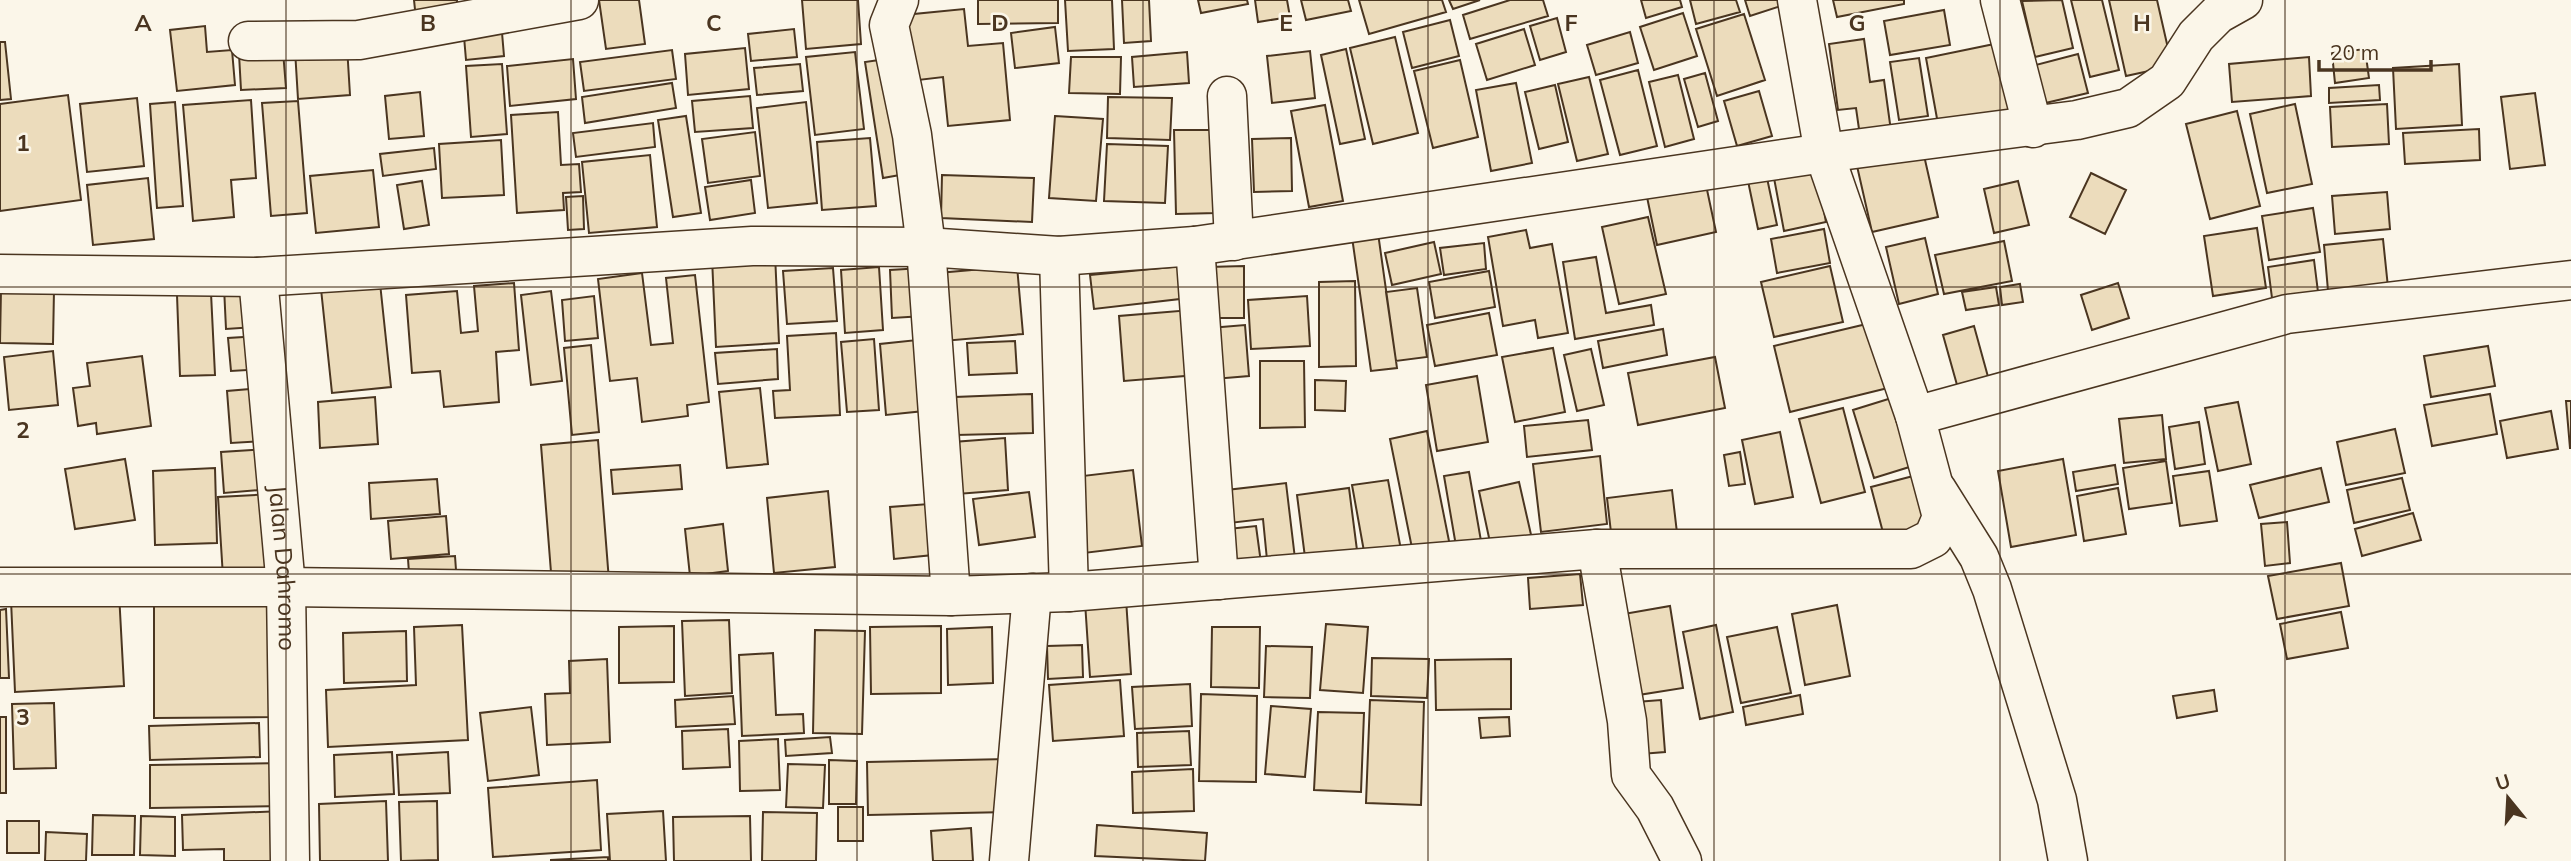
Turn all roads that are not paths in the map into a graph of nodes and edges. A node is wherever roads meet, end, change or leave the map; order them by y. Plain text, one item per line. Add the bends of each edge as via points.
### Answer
1 (579, 0) edge
2 (899, 0) edge
3 (1797, 0) edge
4 (2000, 0) edge
5 (2243, 0) edge
6 (2195, 18) edge
7 (248, 41) dead end
8 (1227, 96) dead end
9 (2033, 128) junction
10 (1824, 153) junction
11 (1234, 241) junction
12 (926, 247) junction
13 (1195, 247) junction
14 (1059, 256) junction
15 (0, 274) edge
16 (258, 277) junction
17 (2571, 280) edge
18 (1915, 416) junction
19 (1933, 484) junction
20 (1597, 550) junction
21 (1219, 580) junction
22 (0, 587) edge
23 (286, 587) junction
24 (1069, 592) junction
25 (1032, 593) junction
26 (951, 596) junction
27 (290, 861) edge
28 (1009, 861) edge
29 (1682, 861) edge
30 (2068, 861) edge

1 - 7 street via 359,40
2 - 12 street via 889,25 912,135
3 - 10 street
4 - 9 street
5 - 6 street via 2218,14
6 - 9 street via 2167,81 2128,108
8 - 11 street
9 - 10 street
10 - 11 street
10 - 18 street
11 - 13 street
12 - 14 street
12 - 16 street via 752,246
12 - 26 street
13 - 14 street
13 - 21 street
14 - 24 street
15 - 16 street
16 - 23 street, Jalan Dahromo
17 - 18 street via 2287,314
18 - 19 street
19 - 20 street via 1942,517 1933,538 1911,549
19 - 30 street via 1967,535 1992,589 2057,800
20 - 21 street
20 - 29 street via 1627,721 1631,775 1655,808
21 - 24 street
22 - 23 street
23 - 26 street
23 - 27 street, Jalan Dahromo
24 - 25 street
25 - 26 street
25 - 28 street

